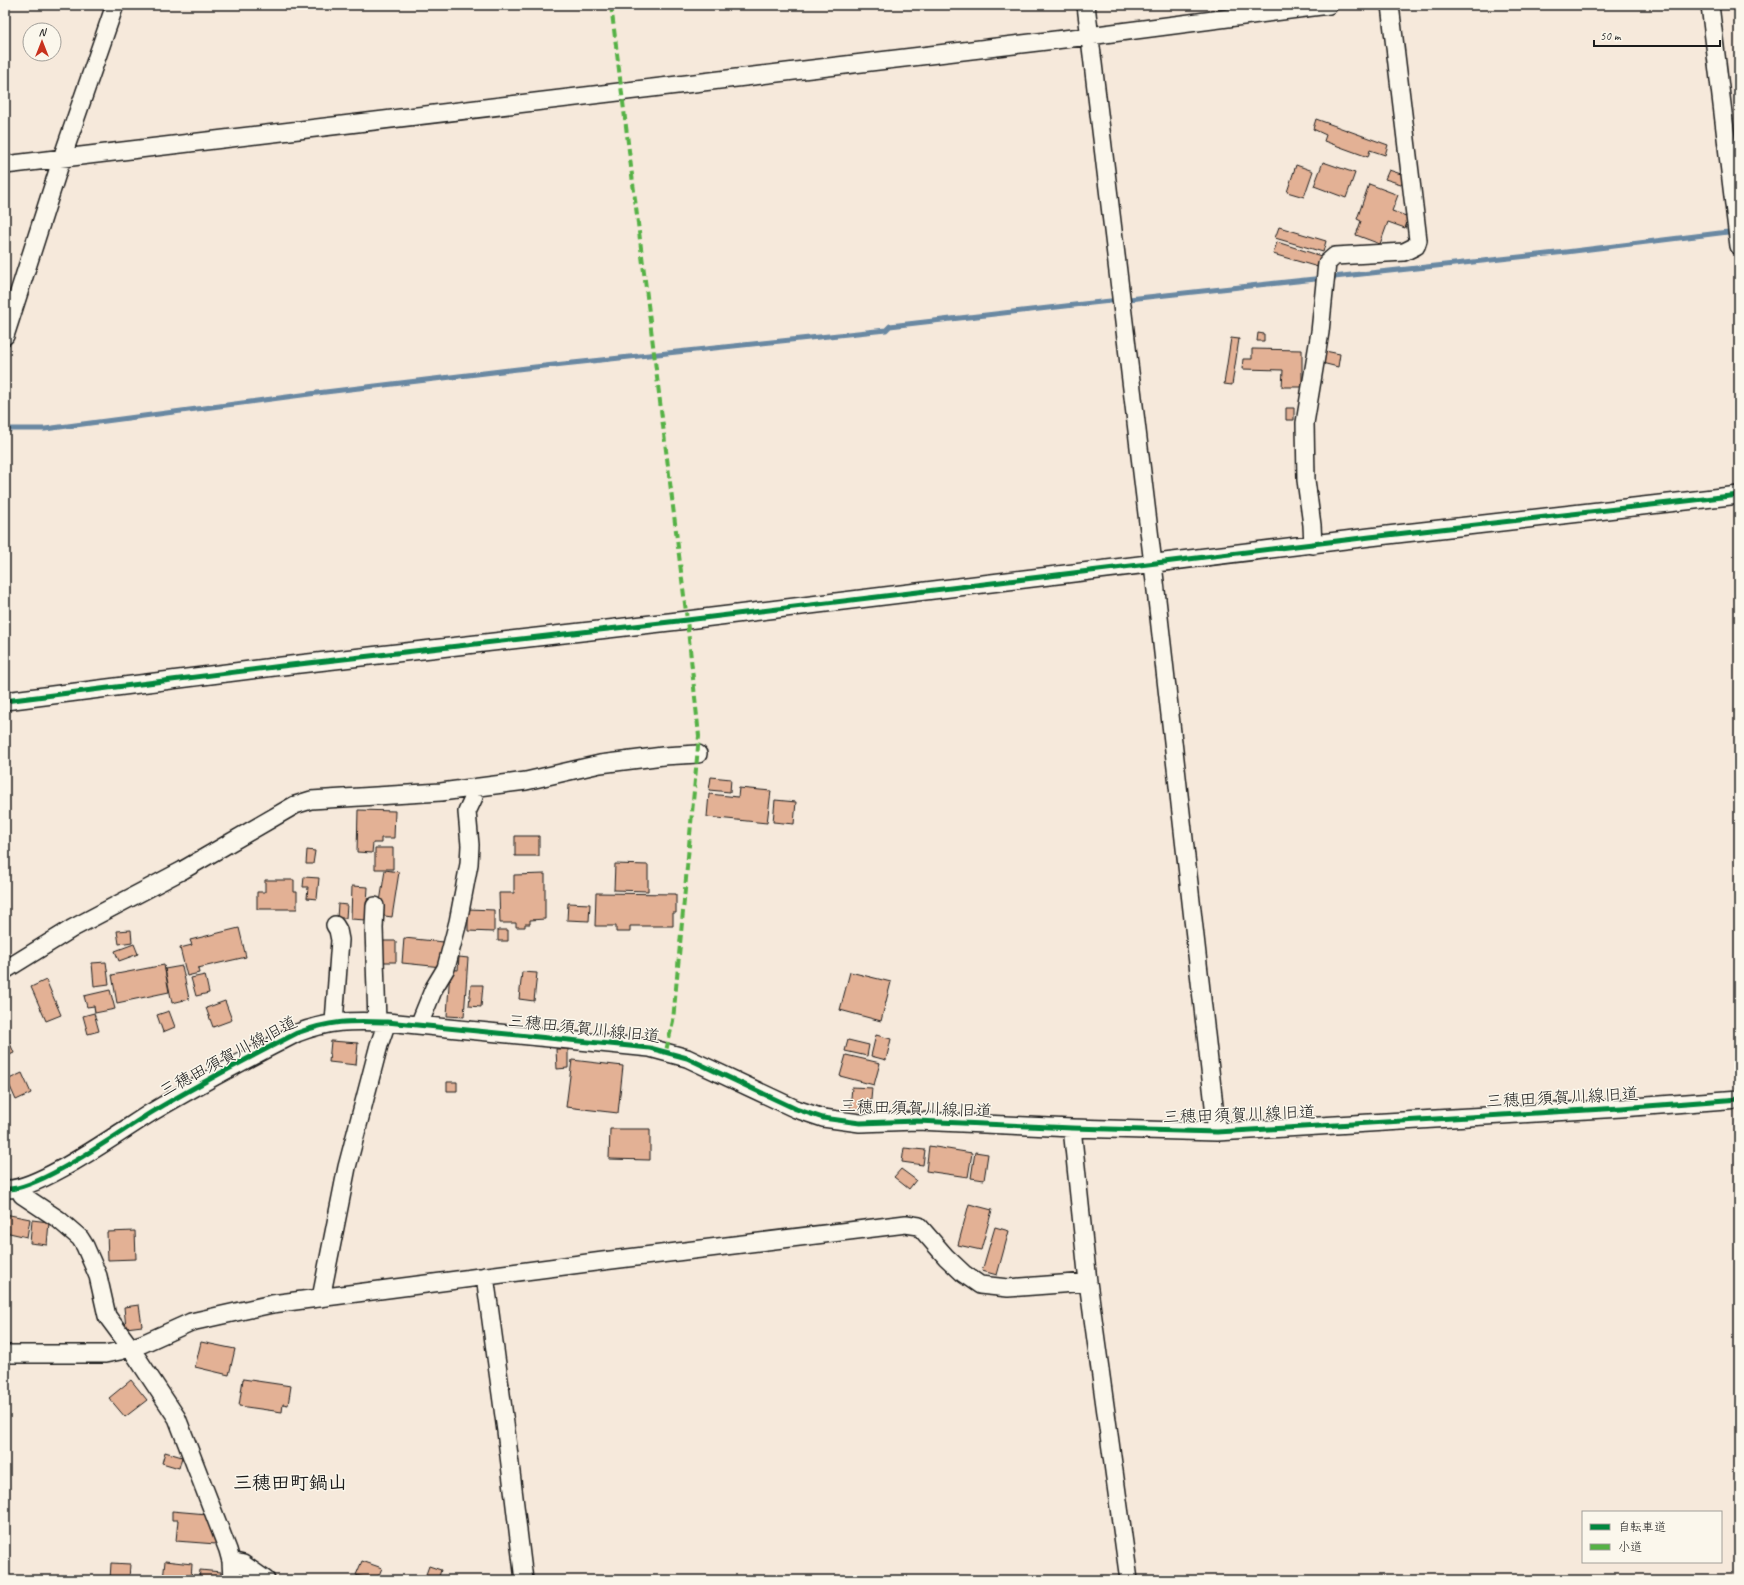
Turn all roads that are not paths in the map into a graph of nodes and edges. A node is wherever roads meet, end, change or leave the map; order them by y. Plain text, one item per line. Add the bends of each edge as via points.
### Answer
1 (115, 5) edge
2 (1086, 5) edge
3 (1329, 5) edge
4 (1390, 5) edge
5 (1710, 5) edge
6 (1089, 36) junction
7 (62, 158) junction
8 (5, 165) edge
9 (1739, 246) edge
10 (5, 336) edge
11 (1739, 495) edge
12 (1313, 545) junction
13 (1152, 564) junction
14 (5, 701) edge
15 (698, 754) dead end
16 (474, 788) junction
17 (375, 906) dead end
18 (335, 925) dead end
19 (5, 970) edge
20 (334, 1022) junction
21 (382, 1022) junction
22 (419, 1025) junction
23 (1739, 1099) edge
24 (1072, 1128) junction
25 (1218, 1132) junction
26 (12, 1189) edge
27 (485, 1276) junction
28 (1088, 1282) junction
29 (321, 1298) junction
30 (130, 1347) junction
31 (5, 1354) edge
32 (231, 1561) junction
33 (232, 1580) edge
34 (266, 1580) edge
35 (524, 1580) edge
36 (1129, 1580) edge

1 - 7 street
2 - 6 street
3 - 6 street
4 - 12 street via 1418,240 1416,246 1404,252 1336,256 1327,262 1320,332 1305,423 1306,480
5 - 9 street
6 - 7 street
6 - 13 street
7 - 8 street
7 - 10 street
11 - 12 street
12 - 13 street
13 - 14 street
13 - 25 street
15 - 16 street via 600,764 526,782
16 - 19 street via 311,800 295,805 183,870 73,928
16 - 22 street via 474,797 467,812 469,864 458,922 446,968 434,988
17 - 21 street via 374,928
18 - 20 street via 340,940
20 - 21 street, 三穂田須賀川線旧道
20 - 26 street, 三穂田須賀川線旧道 via 309,1028 273,1045 152,1112 53,1174 28,1186
21 - 22 street, 三穂田須賀川線旧道
21 - 29 street via 379,1045 347,1167
22 - 24 street, 三穂田須賀川線旧道 via 661,1050 687,1058 796,1109 822,1118 860,1123 917,1121
23 - 25 street, 三穂田須賀川線旧道
24 - 25 street, 三穂田須賀川線旧道
24 - 28 street
26 - 30 street via 53,1216 80,1238 93,1264 108,1316
27 - 28 street via 906,1224 919,1226 960,1270 980,1285 1008,1288
27 - 29 street
27 - 35 street
28 - 36 street
29 - 30 street via 272,1304 191,1322
30 - 31 street via 105,1354
30 - 32 street via 177,1418
32 - 33 street
32 - 34 street via 243,1564

